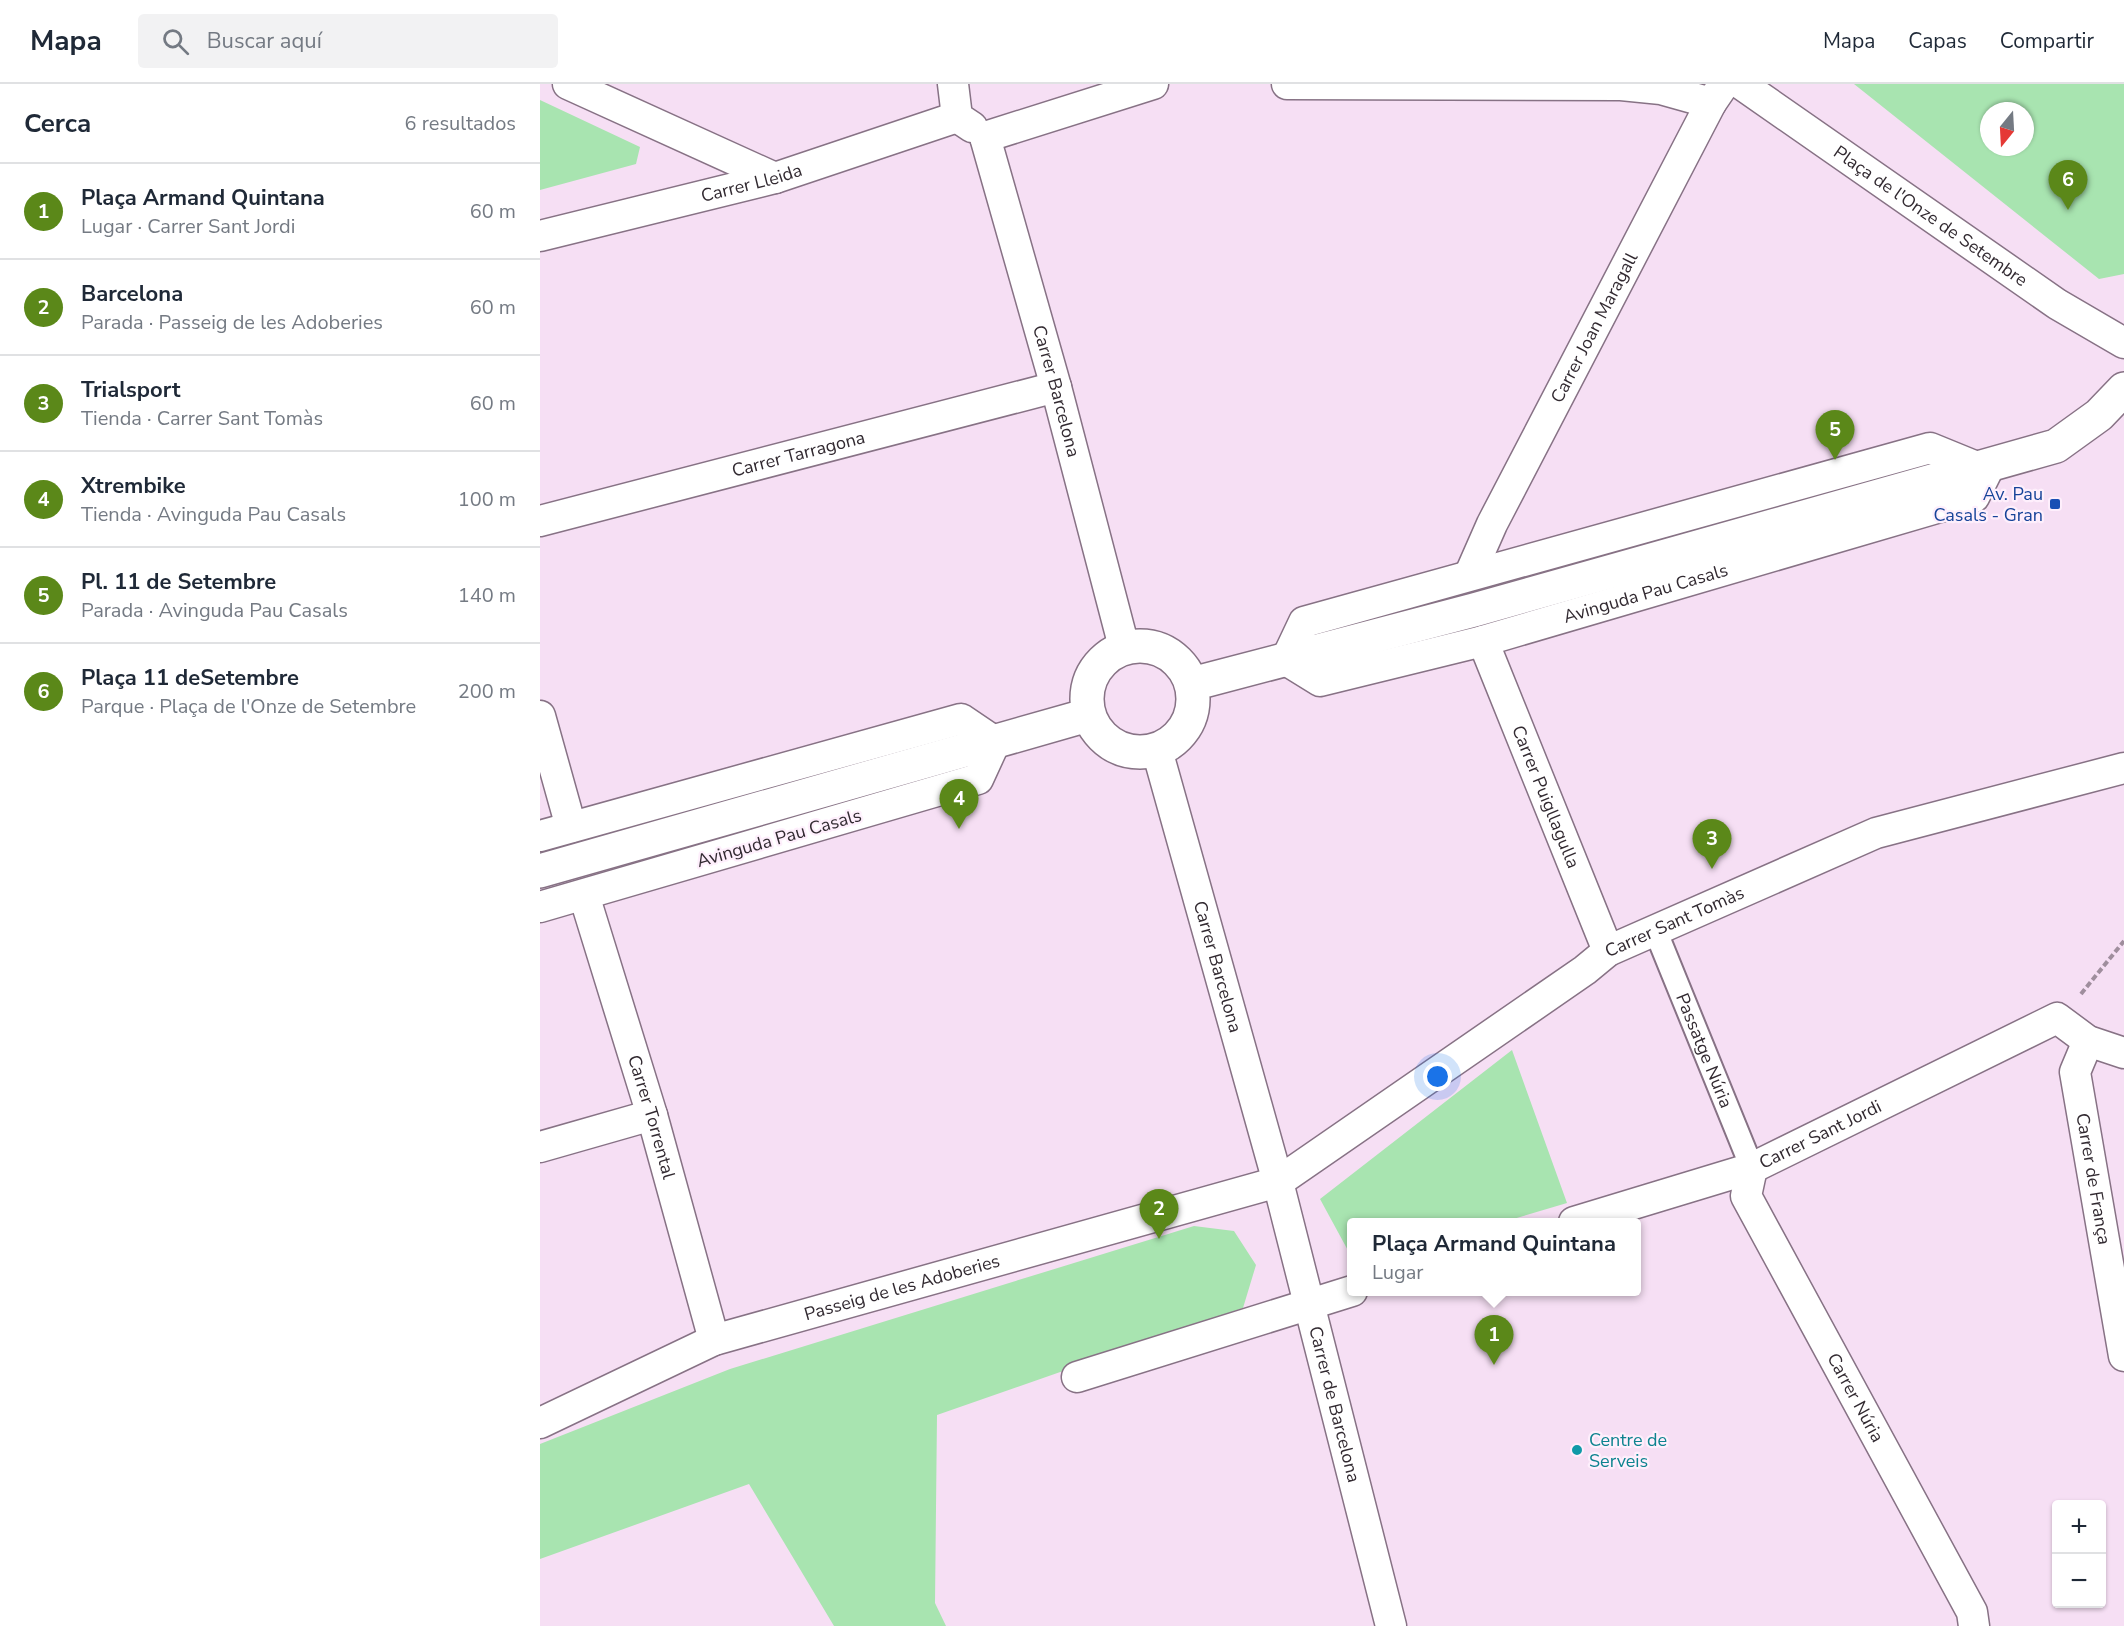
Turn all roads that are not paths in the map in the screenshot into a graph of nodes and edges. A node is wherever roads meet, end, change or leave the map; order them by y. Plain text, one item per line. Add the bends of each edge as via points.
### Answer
1 (568, 84) edge
2 (953, 84) edge
3 (1072, 84) edge
4 (1153, 84) edge
5 (1287, 84) edge
6 (1742, 84) edge
7 (1718, 93) edge
8 (1059, 112) junction
9 (957, 117) junction
10 (985, 137) junction
11 (775, 178) junction
12 (540, 236) edge
13 (2124, 343) edge
14 (1056, 387) junction
15 (2124, 388) edge
16 (1985, 466) junction
17 (540, 521) edge
18 (1470, 574) junction
19 (1483, 641) junction
20 (1124, 647) junction
21 (1286, 660) junction
22 (1192, 684) junction
23 (1088, 715) junction
24 (540, 716) edge
25 (995, 742) junction
26 (1157, 750) junction
27 (2124, 768) edge
28 (571, 827) junction
29 (540, 836) edge
30 (540, 871) edge
31 (584, 895) junction
32 (540, 907) edge
33 (1656, 932) junction
34 (1608, 951) junction
35 (2088, 1041) junction
36 (2124, 1053) edge
37 (652, 1115) junction
38 (540, 1147) edge
39 (1752, 1168) junction
40 (1278, 1182) junction
41 (1587, 1218) edge
42 (1347, 1293) edge
43 (1310, 1304) junction
44 (714, 1340) junction
45 (2124, 1356) edge
46 (1077, 1377) dead end
47 (540, 1423) edge
48 (1391, 1626) edge
49 (1974, 1626) edge

1 - 11 street
2 - 9 street
3 - 8 street
4 - 8 street
5 - 7 street via 1621,85
6 - 13 street, Plaça de l'Onze de Setembre via 2057,304
7 - 18 street, Carrer Joan Maragall via 1492,524
8 - 10 street
9 - 10 street
9 - 11 street, Carrer Lleida
10 - 14 street, Carrer Barcelona
11 - 12 street, Carrer Lleida
14 - 17 street, Carrer Tarragona
14 - 20 street, Carrer Barcelona
15 - 16 street, Avinguda Pau Casals via 2099,415 2056,446
16 - 18 street via 1930,448
16 - 19 street, Avinguda Pau Casals via 1974,497
16 - 21 street, Avinguda Pau Casals
18 - 21 street via 1304,622
19 - 21 street, Avinguda Pau Casals via 1320,681
19 - 34 street, Carrer Puigllagulla
20 - 22 street via 1152,646 1177,660
20 - 23 street via 1100,663 1087,687
21 - 22 street, Avinguda Pau Casals
22 - 26 street via 1193,711 1180,735
23 - 25 street, Avinguda Pau Casals
23 - 26 street via 1104,739 1129,752
24 - 28 street
25 - 28 street via 961,719
25 - 30 street, Avinguda Pau Casals
25 - 31 street, Avinguda Pau Casals via 978,780
26 - 40 street, Carrer Barcelona
27 - 33 street, Carrer Sant Tomàs via 1876,833
28 - 29 street
31 - 32 street, Avinguda Pau Casals
31 - 37 street, Carrer Torrental
33 - 34 street, Carrer Sant Tomàs
33 - 39 street, Passatge Núria
34 - 40 street, Carrer Sant Tomàs
35 - 36 street
35 - 39 street, Carrer Sant Jordi via 2057,1018
35 - 45 street, Carrer de França via 2075,1072
37 - 38 street
37 - 44 street, Carrer Torrental
39 - 41 street, Carrer Sant Jordi
39 - 49 street, Carrer Núria via 1746,1196 1972,1612
40 - 43 street, Carrer de Barcelona
40 - 44 street, Passeig de les Adoberies
42 - 43 street
43 - 46 street
43 - 48 street, Carrer de Barcelona
44 - 47 street, Passeig de les Adoberies

